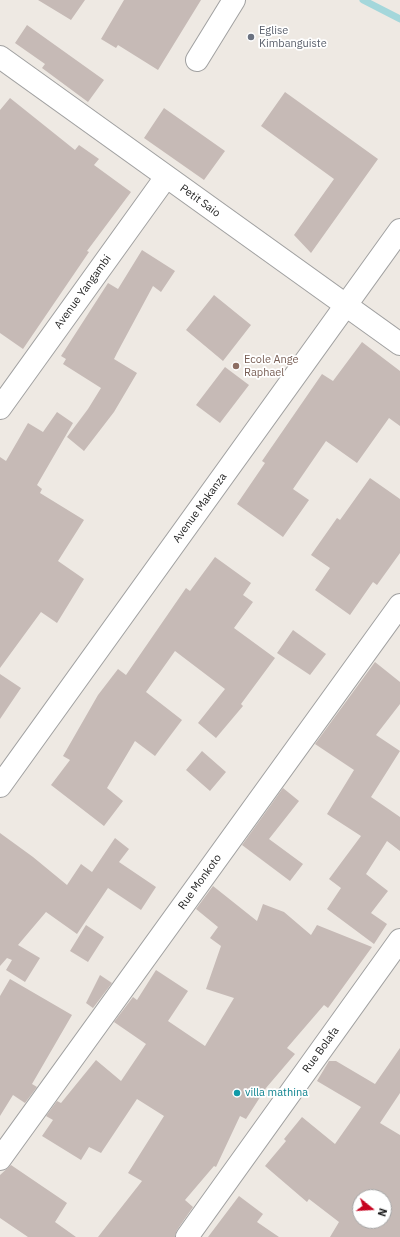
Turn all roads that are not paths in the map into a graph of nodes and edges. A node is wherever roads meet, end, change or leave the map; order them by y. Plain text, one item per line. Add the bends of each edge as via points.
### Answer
1 (234, 0) edge
2 (197, 60) dead end
3 (2, 62) edge
4 (166, 177) junction
5 (400, 230) edge
6 (345, 306) junction
7 (400, 344) edge
8 (0, 408) edge
9 (400, 605) edge
10 (0, 786) edge
11 (400, 940) edge
12 (0, 1159) edge
13 (187, 1237) edge

1 - 2 street
3 - 4 street, Petit Saio
4 - 6 street, Petit Saio
4 - 8 street, Avenue Yangambi
5 - 6 street, Avenue Makanza
6 - 7 street, Petit Saio
6 - 10 street, Avenue Makanza
9 - 12 street, Rue Monkoto
11 - 13 street, Rue Bolafa

